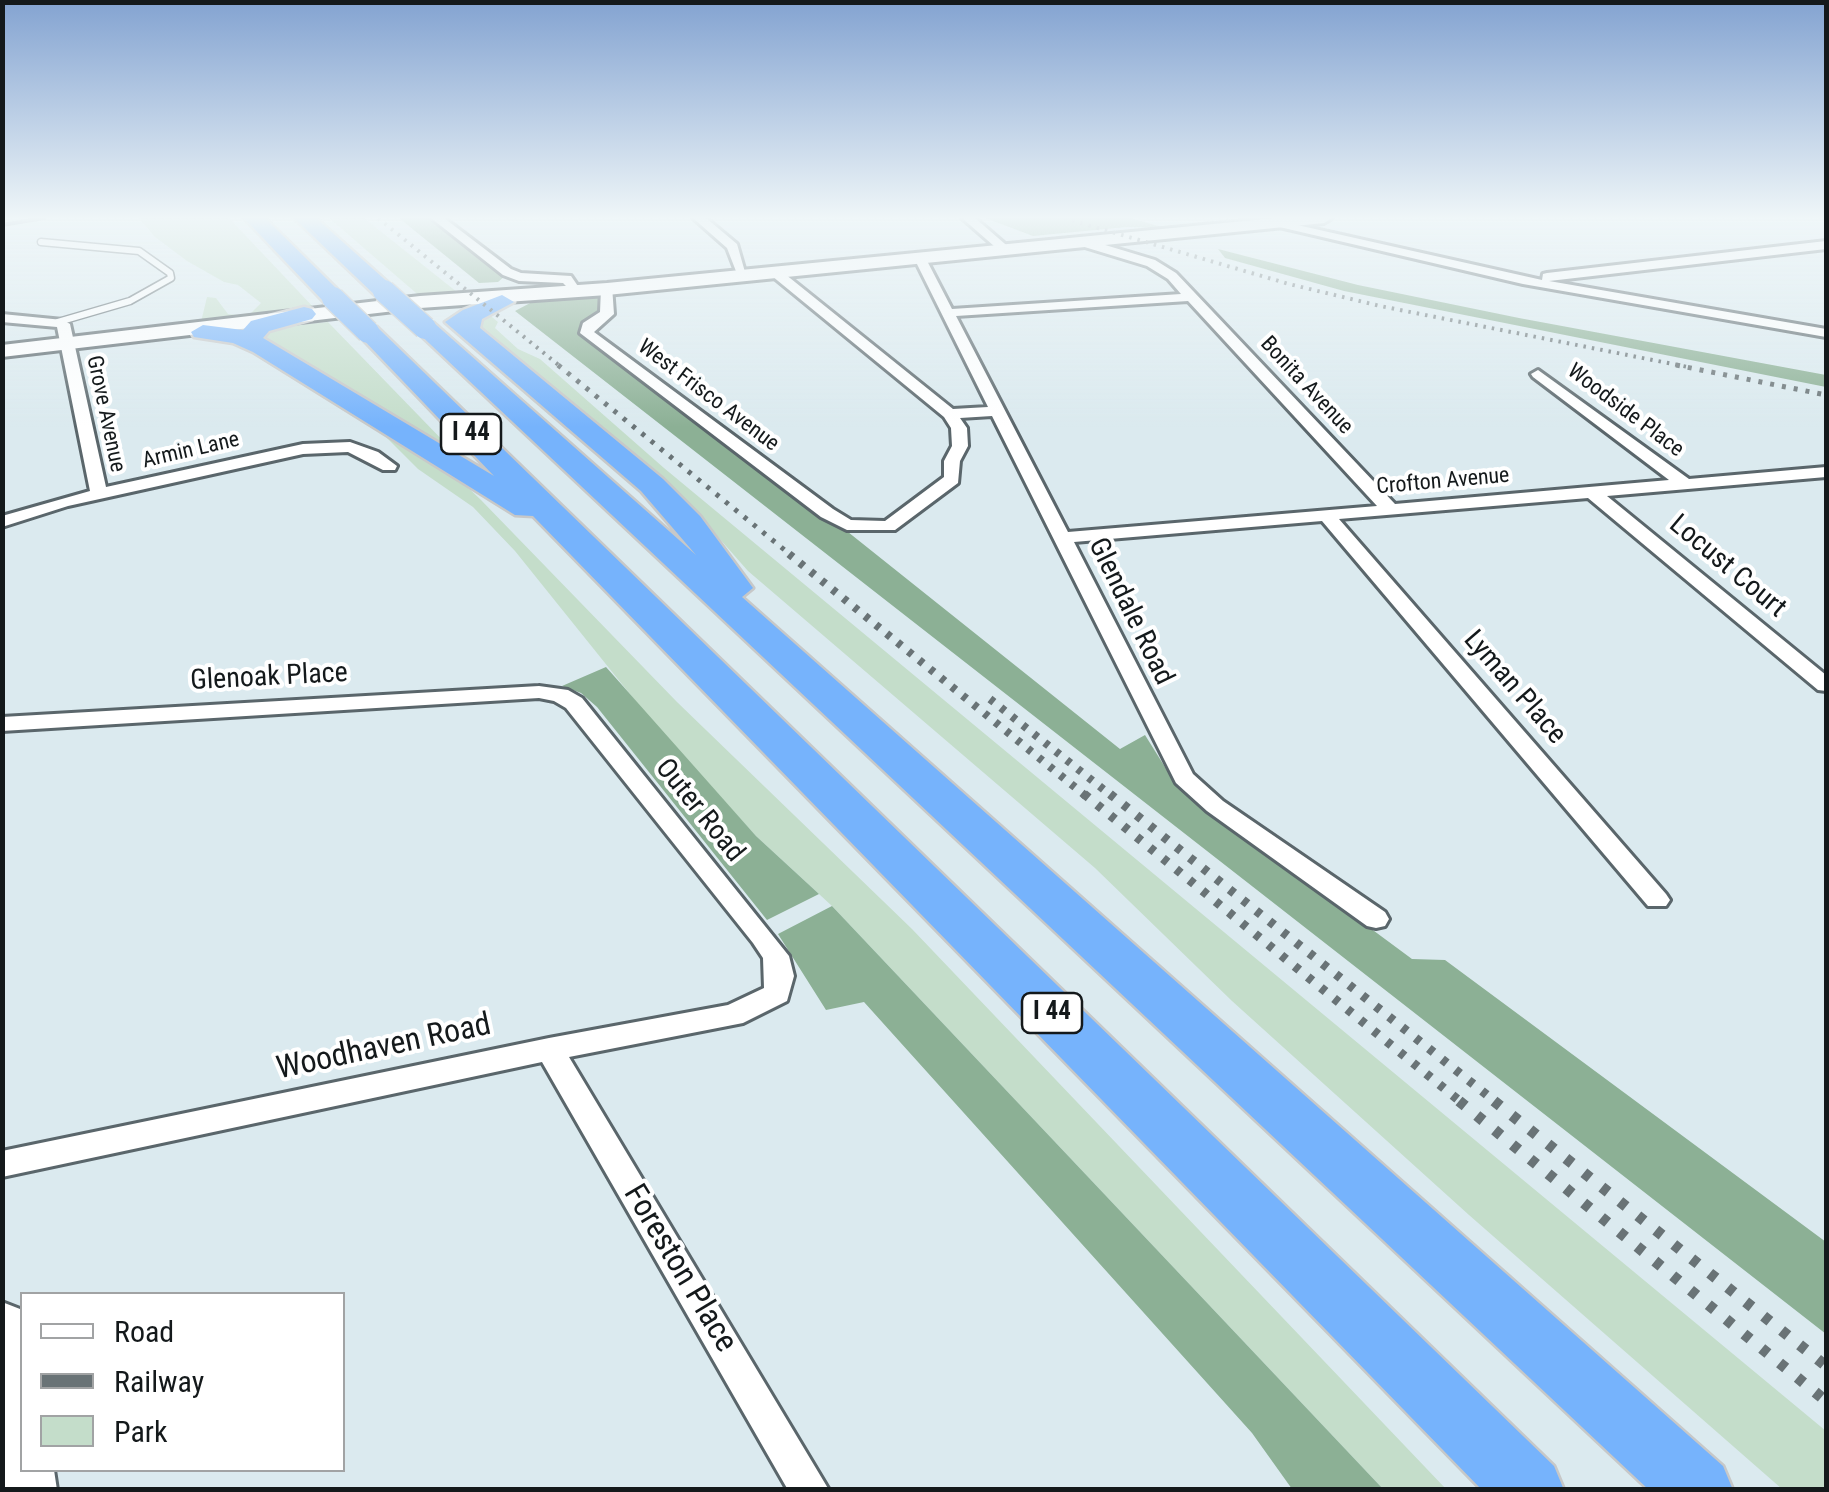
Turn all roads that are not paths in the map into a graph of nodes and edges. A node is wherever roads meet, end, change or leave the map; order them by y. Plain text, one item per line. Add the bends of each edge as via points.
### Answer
1 (154, 288) edge
2 (323, 288) edge
3 (380, 288) edge
4 (573, 288) edge
5 (630, 288) edge
6 (794, 288) edge
7 (935, 288) edge
8 (1182, 288) edge
9 (1567, 288) edge
10 (607, 290) junction
11 (576, 292) junction
12 (1192, 297) junction
13 (502, 302) junction
14 (429, 313) junction
15 (948, 313) junction
16 (304, 314) junction
17 (2, 318) edge
18 (58, 322) junction
19 (466, 330) junction
20 (203, 332) joint
21 (1826, 333) edge
22 (256, 334) junction
23 (66, 344) junction
24 (2, 350) edge
25 (1538, 374) dead end
26 (1000, 410) junction
27 (949, 414) junction
28 (389, 466) dead end
29 (1826, 472) edge
30 (1685, 484) junction
31 (1592, 492) junction
32 (99, 494) junction
33 (1391, 510) junction
34 (1326, 515) junction
35 (2, 522) edge
36 (575, 537) junction
37 (1062, 538) junction
38 (789, 659) junction
39 (1826, 685) edge
40 (539, 692) joint
41 (2, 724) edge
42 (1656, 900) dead end
43 (1376, 919) dead end
44 (777, 994) joint
45 (549, 1049) junction
46 (2, 1164) edge
47 (2, 1326) edge
48 (20, 1432) edge
49 (810, 1490) edge
50 (1530, 1490) edge
51 (1699, 1490) edge

1 - 18 lane
2 - 36 highway, I 44, bridge
3 - 14 highway, I 44, bridge
4 - 11 street
5 - 10 main road
6 - 27 street
7 - 15 street, Glendale Road
8 - 12 street, Bonita Avenue
9 - 21 street
10 - 11 main road
10 - 27 street, West Frisco Avenue via 607,314 587,333 848,525 889,526 952,479 960,428
11 - 13 main road
11 - 14 main road
12 - 15 street
12 - 33 street, Bonita Avenue
13 - 14 main road
13 - 19 highway via 471,315
14 - 16 main road
14 - 19 highway
14 - 22 main road
14 - 38 highway, I 44
15 - 26 street, Glendale Road
16 - 22 highway
16 - 23 main road
17 - 18 street
18 - 23 street, Grove Avenue
19 - 38 highway via 689,523
20 - 22 highway
20 - 23 main road
22 - 36 highway
23 - 24 main road
23 - 32 street, Grove Avenue
25 - 30 street, Woodside Place
26 - 27 street
26 - 37 street, Glendale Road
28 - 32 street, Armin Lane via 350,447 303,449
29 - 30 street, Crofton Avenue
30 - 31 street, Crofton Avenue
31 - 33 street, Crofton Avenue
31 - 39 street, Locust Court
32 - 35 street, Armin Lane
33 - 34 street, Crofton Avenue
34 - 37 street, Crofton Avenue
34 - 42 street, Lyman Place
36 - 50 highway, I 44
37 - 43 street, Glendale Road via 1184,778
38 - 51 highway, I 44
40 - 41 street, Glenoak Place
40 - 44 street, Outer Road via 574,702 762,936 776,956
44 - 45 street, Woodhaven Road via 733,1016
45 - 46 street, Woodhaven Road
45 - 49 street, Foreston Place
47 - 48 main road

